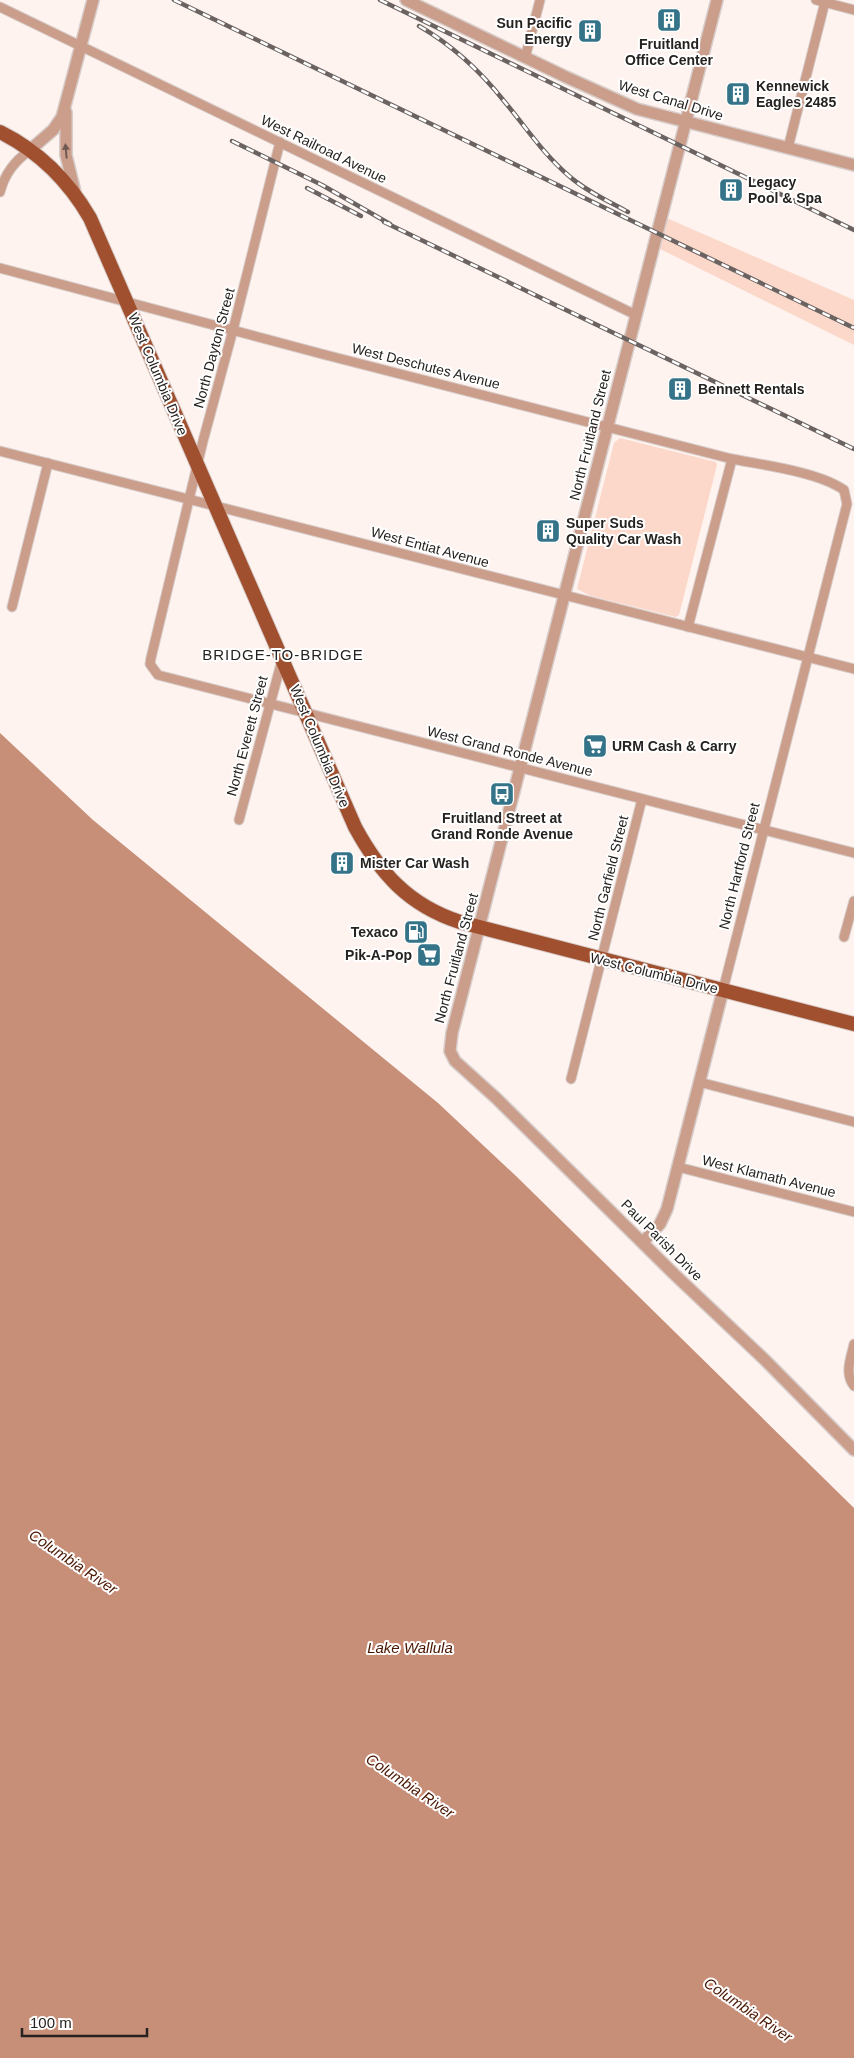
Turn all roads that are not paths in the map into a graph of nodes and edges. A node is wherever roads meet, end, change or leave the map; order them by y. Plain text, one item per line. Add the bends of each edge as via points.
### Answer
1 (93, 0) edge
2 (406, 0) edge
3 (540, 0) edge
4 (717, 0) edge
5 (821, 1) edge
6 (0, 7) edge
7 (854, 10) edge
8 (82, 47) junction
9 (525, 58) junction
10 (67, 103) junction
11 (686, 122) junction
12 (0, 132) edge
13 (280, 142) junction
14 (788, 148) junction
15 (30, 150) junction
16 (854, 165) edge
17 (0, 192) edge
18 (77, 198) junction
19 (0, 268) edge
20 (126, 301) junction
21 (636, 315) junction
22 (233, 330) junction
23 (608, 427) junction
24 (0, 451) edge
25 (732, 459) junction
26 (48, 464) junction
27 (198, 466) junction
28 (844, 490) joint
29 (189, 498) junction
30 (216, 506) junction
31 (564, 596) junction
32 (12, 607) dead end
33 (688, 627) junction
34 (808, 657) junction
35 (282, 659) junction
36 (854, 669) edge
37 (158, 675) joint
38 (270, 704) junction
39 (305, 712) junction
40 (520, 768) junction
41 (642, 799) junction
42 (239, 820) dead end
43 (764, 830) junction
44 (854, 853) edge
45 (854, 901) edge
46 (479, 928) junction
47 (844, 937) dead end
48 (602, 959) junction
49 (723, 990) junction
50 (854, 1024) edge
51 (450, 1052) joint
52 (571, 1079) dead end
53 (699, 1082) junction
54 (854, 1122) edge
55 (678, 1167) junction
56 (854, 1212) edge
57 (643, 1242) junction
58 (854, 1344) edge
59 (853, 1386) edge
60 (854, 1450) edge

1 - 8 street
2 - 9 street, West Canal Drive
3 - 9 street
4 - 11 street, North Fruitland Street
5 - 7 street
5 - 14 street
6 - 8 street, West Railroad Avenue
8 - 10 street
8 - 13 street, West Railroad Avenue
9 - 11 street, West Canal Drive via 618,102
10 - 15 street via 56,126
18 -> 10 street via 66,155
11 - 14 street, West Canal Drive
11 - 21 street, North Fruitland Street
12 - 15 main road, West Columbia Drive
13 - 21 street, West Railroad Avenue
13 - 22 street, North Dayton Street
14 - 16 street, West Canal Drive
15 - 17 street via 11,167
15 - 18 main road, West Columbia Drive via 52,168
18 - 20 main road, West Columbia Drive via 95,229
19 - 20 street, West Deschutes Avenue
20 - 22 street, West Deschutes Avenue
20 - 27 main road, West Columbia Drive
21 - 23 street, North Fruitland Street
22 - 23 street, West Deschutes Avenue
22 - 27 street, North Dayton Street
23 - 25 street, West Deschutes Avenue
23 - 31 street, North Fruitland Street
24 - 26 street, West Entiat Avenue
25 - 28 street, West Deschutes Avenue via 812,477
25 - 33 street
26 - 29 street, West Entiat Avenue
26 - 32 street
27 - 29 street, North Dayton Street
27 - 30 main road, West Columbia Drive
28 - 34 street, North Hartford Street via 846,504
29 - 30 street, West Entiat Avenue
29 - 37 street, North Dayton Street via 151,658 150,664
30 - 31 street, West Entiat Avenue
30 - 35 main road, West Columbia Drive
31 - 33 street, West Entiat Avenue
31 - 40 street, North Fruitland Street
33 - 34 street, West Entiat Avenue
34 - 36 street, West Entiat Avenue
34 - 43 street, North Hartford Street
35 - 38 street, North Everett Street
35 - 39 main road, West Columbia Drive
37 - 38 street, West Grand Ronde Avenue
38 - 39 street, West Grand Ronde Avenue
38 - 42 street, North Everett Street
39 - 40 street, West Grand Ronde Avenue
39 - 46 main road, West Columbia Drive via 355,827 381,869 418,903 440,915
40 - 41 street, West Grand Ronde Avenue
40 - 46 street, North Fruitland Street
41 - 43 street, West Grand Ronde Avenue
41 - 48 street, North Garfield Street
43 - 44 street, West Grand Ronde Avenue
43 - 49 street, North Hartford Street
45 - 47 street
46 - 48 main road, West Columbia Drive
46 - 51 street, North Fruitland Street via 450,1039
48 - 49 main road, West Columbia Drive
48 - 52 street, North Garfield Street
49 - 50 main road, West Columbia Drive
49 - 53 street, North Hartford Street
51 - 57 street, Paul Parish Drive
53 - 54 street
53 - 55 street, North Hartford Street
55 - 56 street, West Klamath Avenue
55 - 57 street, North Hartford Street via 666,1213
57 - 60 street, Paul Parish Drive
58 - 59 street via 848,1370

